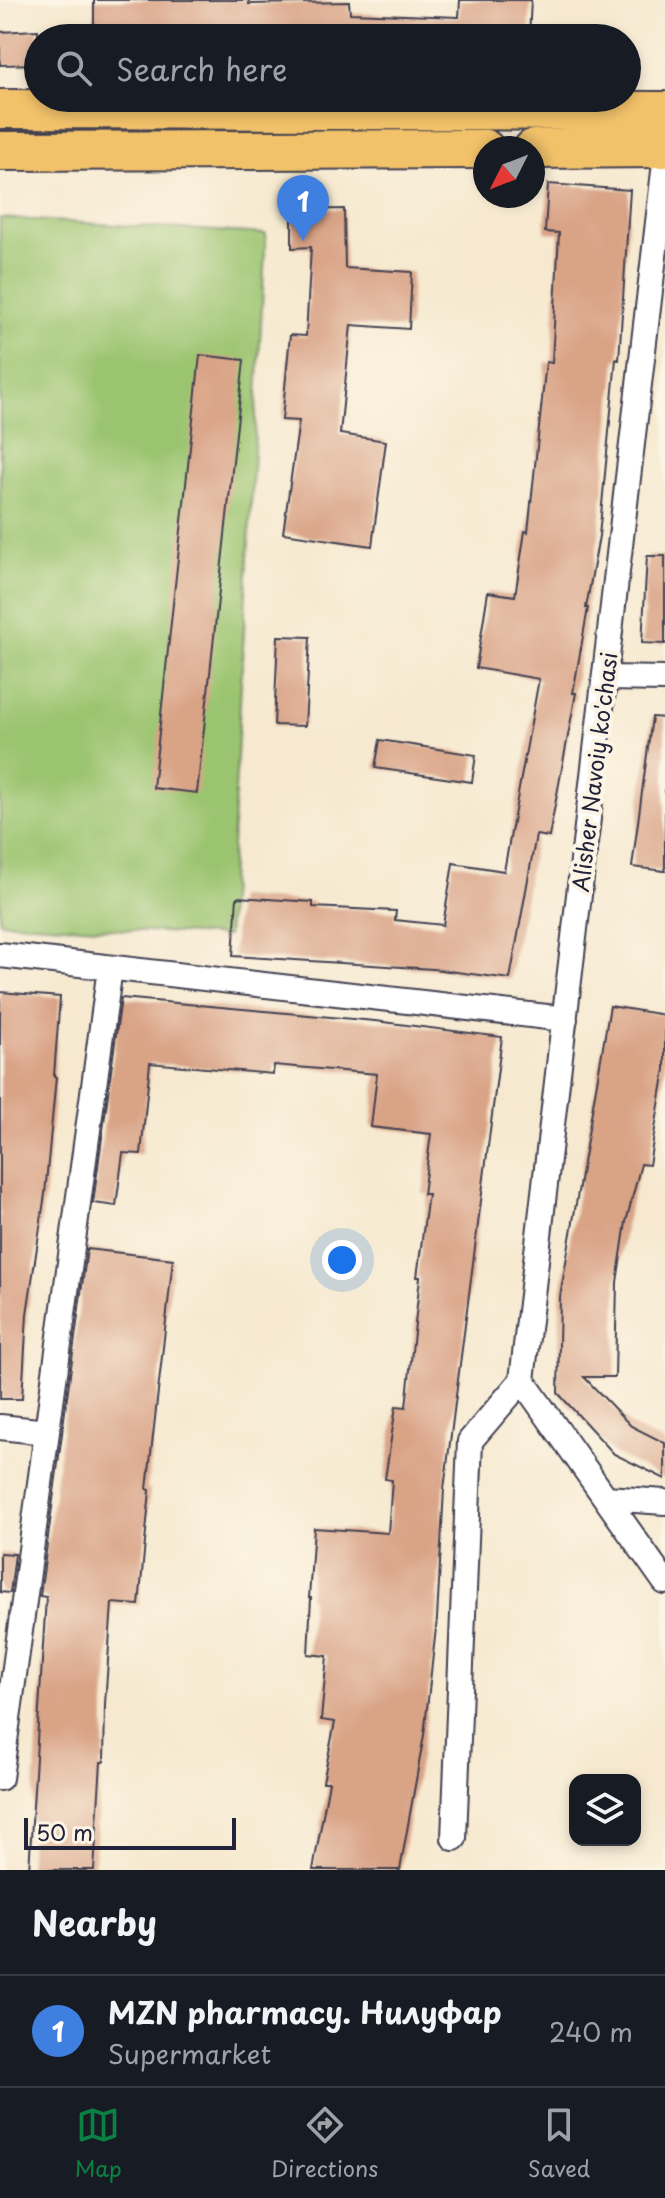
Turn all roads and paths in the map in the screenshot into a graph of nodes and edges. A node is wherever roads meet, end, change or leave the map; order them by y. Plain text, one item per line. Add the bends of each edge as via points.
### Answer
1 (0, 109) edge
2 (24, 109) edge
3 (641, 111) edge
4 (665, 111) edge
5 (665, 148) edge
6 (473, 149) edge
7 (545, 149) edge
8 (0, 151) edge
9 (665, 163) edge
10 (606, 678) junction
11 (665, 679) edge
12 (0, 955) edge
13 (110, 968) junction
14 (565, 1019) junction
15 (522, 1380) junction
16 (0, 1427) edge
17 (47, 1432) junction
18 (606, 1498) junction
19 (665, 1502) edge
20 (665, 1582) edge
21 (0, 1778) edge
22 (454, 1838) dead end

1 - 2 main road
3 - 4 main road
5 - 7 main road
6 - 8 main road
9 - 10 street, Alisher Navoiy ko'chasi
10 - 11 street
10 - 14 street, Alisher Navoiy ko'chasi
12 - 13 street
13 - 14 street
13 - 17 street
14 - 15 street, Alisher Navoiy ko'chasi
15 - 18 street
15 - 22 street via 470,1441
16 - 17 street
17 - 21 street
18 - 19 street
18 - 20 street

